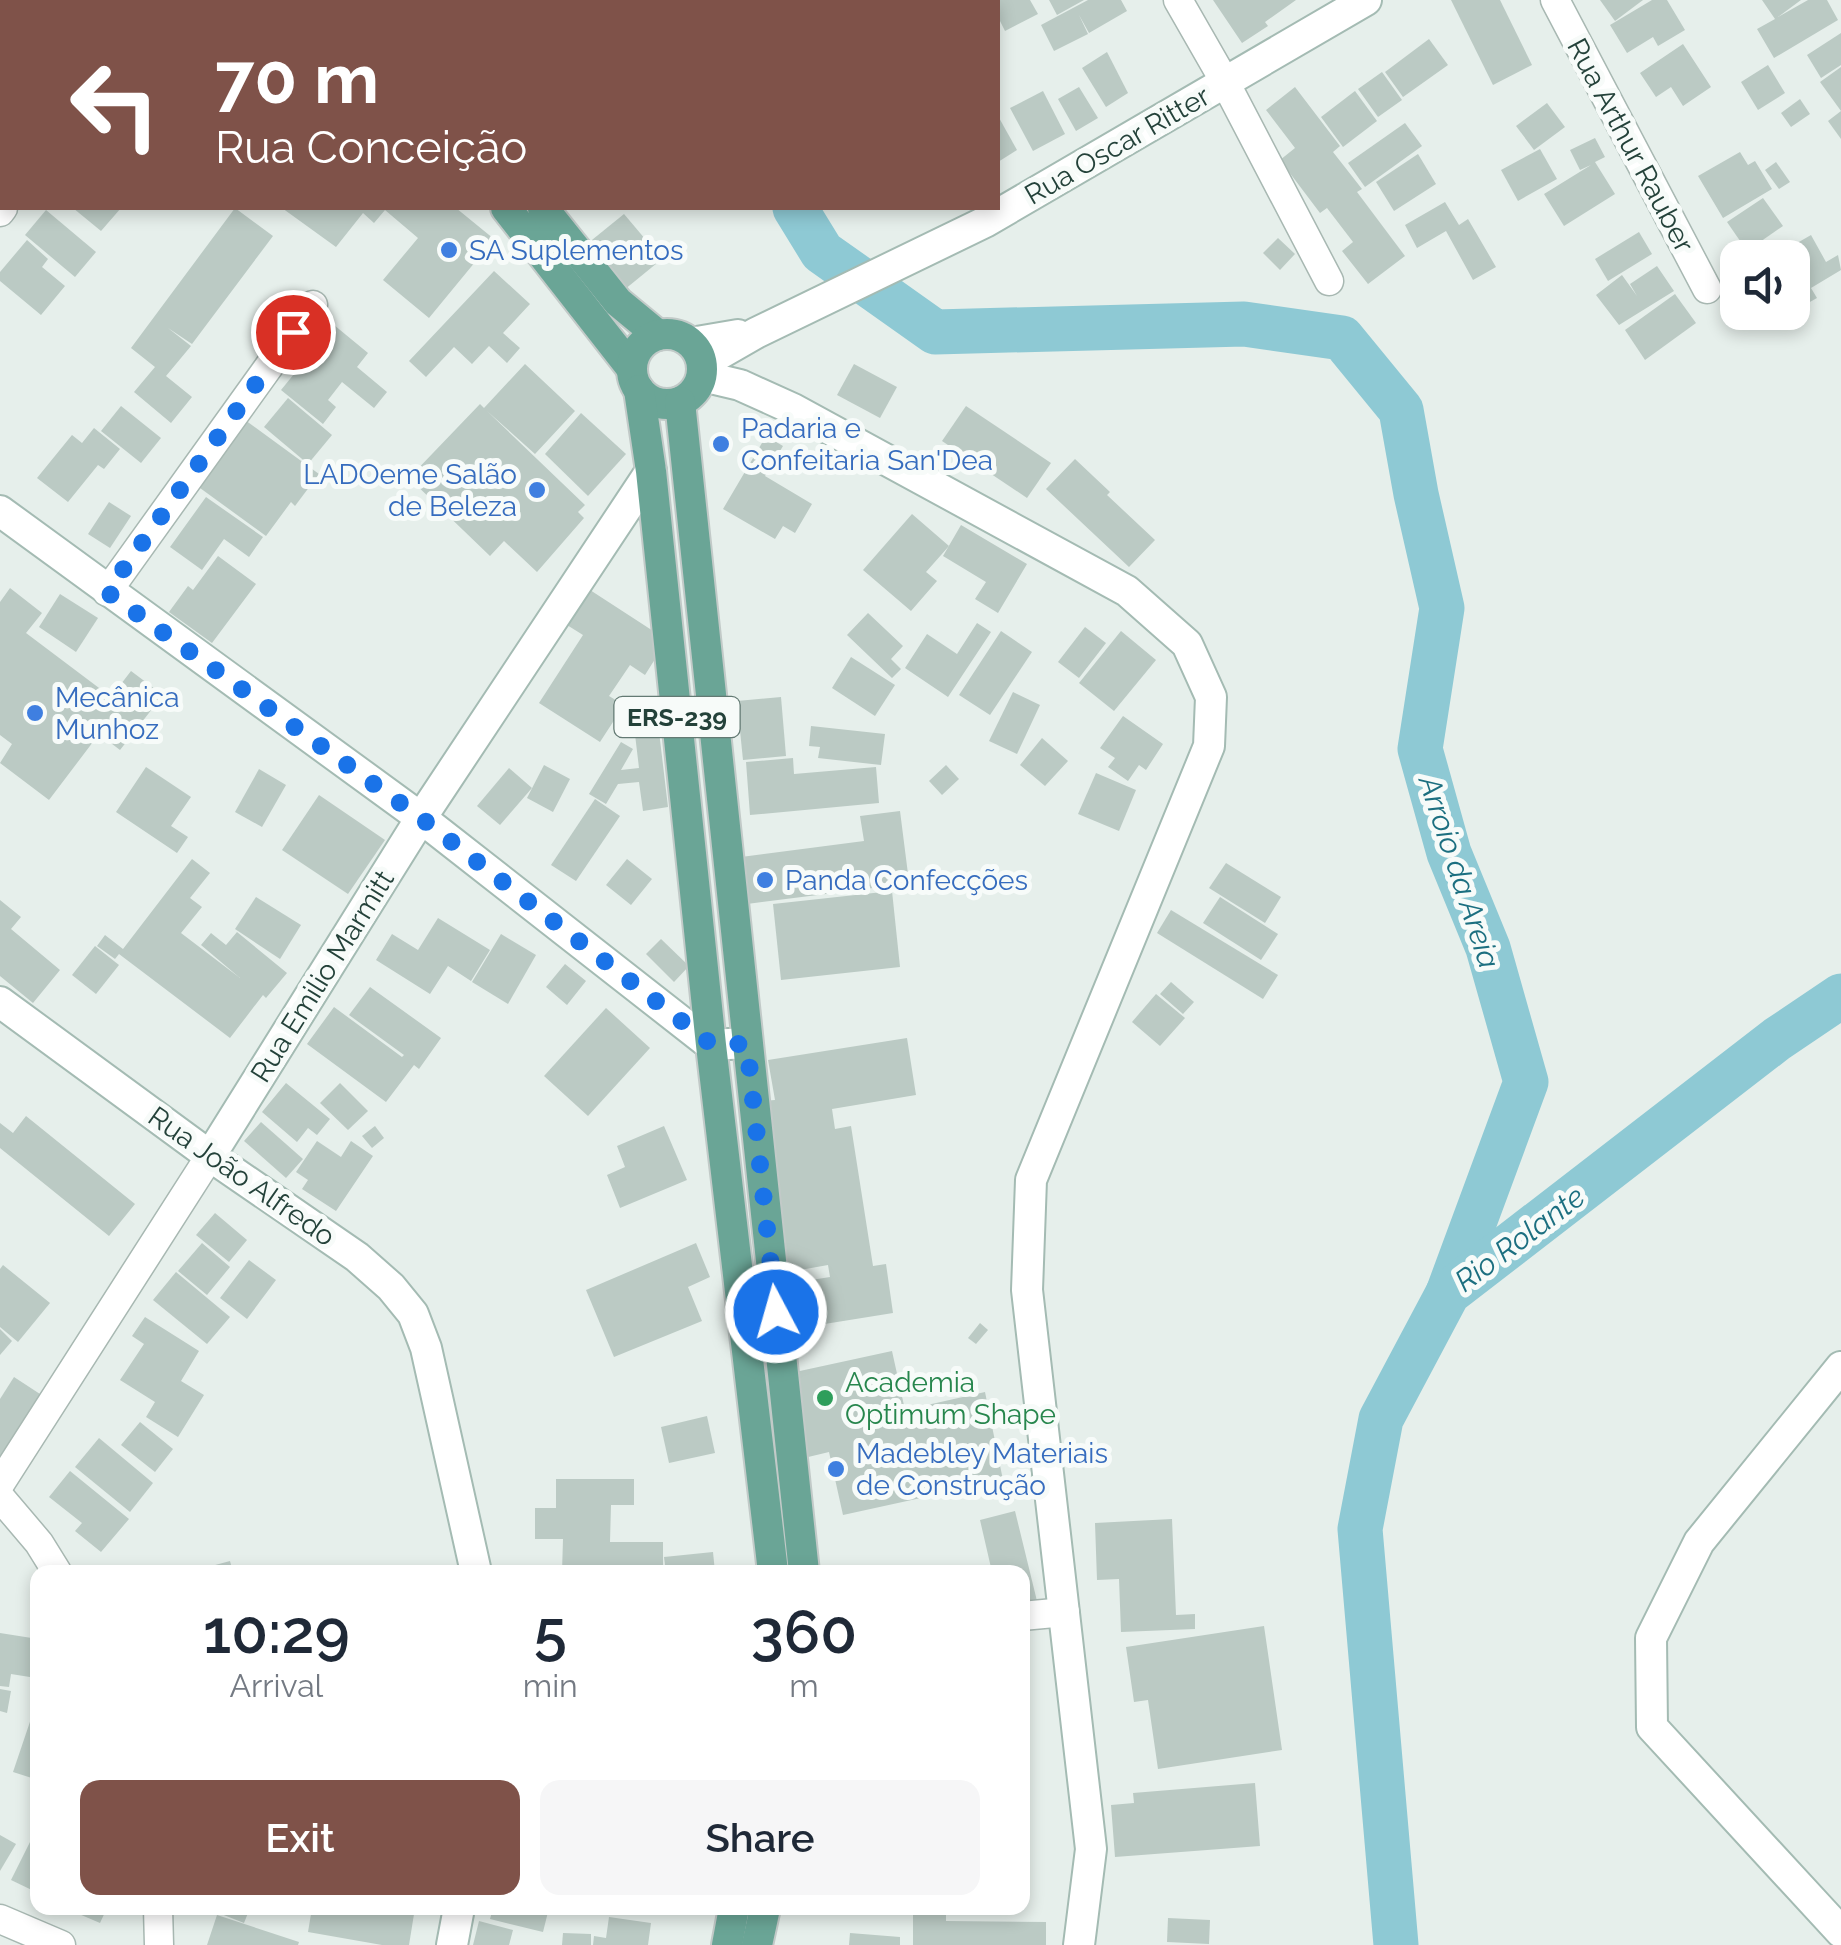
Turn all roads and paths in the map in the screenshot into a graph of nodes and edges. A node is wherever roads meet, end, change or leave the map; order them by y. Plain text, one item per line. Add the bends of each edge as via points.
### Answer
1 (1178, 0) edge
2 (1366, 0) edge
3 (1556, 0) edge
4 (1226, 82) junction
5 (508, 210) edge
6 (545, 210) edge
7 (1329, 282) dead end
8 (1707, 289) dead end
9 (313, 305) dead end
10 (658, 335) junction
11 (699, 361) junction
12 (635, 380) junction
13 (680, 402) junction
14 (651, 471) junction
15 (0, 512) edge
16 (107, 592) junction
17 (706, 664) junction
18 (672, 669) junction
19 (421, 818) junction
20 (0, 1002) edge
21 (711, 1044) junction
22 (747, 1044) junction
23 (210, 1156) junction
24 (1841, 1367) edge
25 (0, 1484) edge
26 (0, 1497) edge
27 (53, 1565) edge
28 (474, 1565) edge
29 (773, 1565) edge
30 (803, 1565) edge
31 (1066, 1612) junction
32 (1030, 1615) edge
33 (158, 1915) edge
34 (458, 1915) edge
35 (733, 1915) edge
36 (763, 1915) edge
37 (0, 1919) edge
38 (1841, 1932) edge
39 (61, 1945) edge
40 (158, 1945) edge
41 (452, 1945) edge
42 (728, 1945) edge
43 (758, 1945) edge
44 (1079, 1945) edge

1 - 4 street
2 - 4 street, Rua Oscar Ritter
3 - 8 street, Rua Arthur Rauber
4 - 7 street
4 - 11 street, Rua Oscar Ritter via 985,222
5 - 12 main road, ERS-239
6 - 10 main road via 618,302
9 - 16 street
10 - 11 main road via 670,334
10 - 12 main road via 639,348
11 - 13 main road via 690,396
11 - 31 street via 1127,591 1187,644 1210,697 1209,746 1032,1180 1028,1290
12 - 13 main road via 657,403
12 - 14 main road, ERS-239
13 - 17 main road, ERS-239
14 - 18 main road, ERS-239
14 - 19 street, Rua Emilio Marmitt
15 - 16 street
16 - 19 street
17 - 18 main road
17 - 22 main road, ERS-239
18 - 21 main road, ERS-239
19 - 21 street
19 - 23 street, Rua Emilio Marmitt
20 - 23 street, Rua João Alfredo
21 - 22 street
21 - 29 main road, ERS-239
22 - 30 main road, ERS-239
23 - 25 street, Rua Emilio Marmitt
23 - 28 street, Rua João Alfredo via 357,1257 413,1314
24 - 38 street via 1699,1542 1650,1638 1652,1727
26 - 27 street
31 - 32 street
31 - 44 street via 1091,1849
33 - 40 street
34 - 41 street
35 - 42 main road
36 - 43 main road
37 - 39 street

